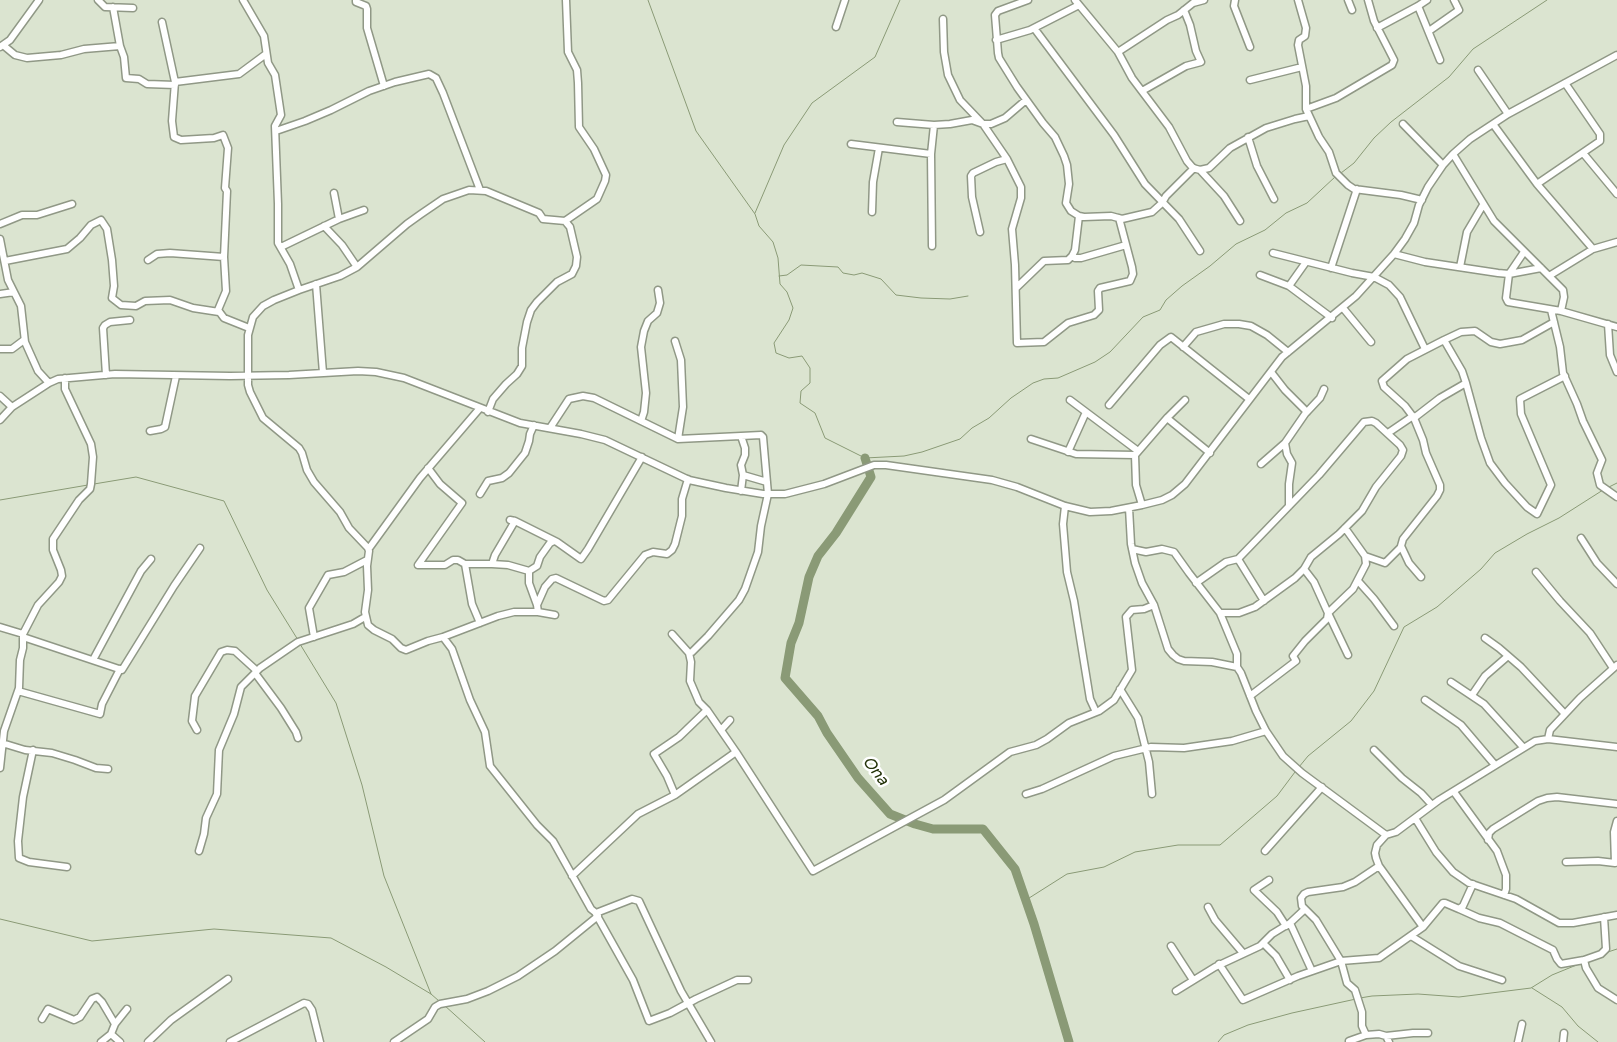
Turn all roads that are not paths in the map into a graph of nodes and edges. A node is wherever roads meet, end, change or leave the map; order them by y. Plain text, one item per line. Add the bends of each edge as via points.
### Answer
1 (39, 0) edge
2 (98, 0) edge
3 (243, 0) edge
4 (356, 0) edge
5 (566, 0) edge
6 (845, 0) edge
7 (1028, 0) edge
8 (1200, 0) edge
9 (1235, 0) edge
10 (1298, 0) edge
11 (1348, 0) edge
12 (1368, 0) edge
13 (1427, 0) edge
14 (1454, 0) edge
15 (1077, 2) edge
16 (1013, 3) edge
17 (1418, 6) junction
18 (113, 7) junction
19 (133, 8) dead end
20 (1184, 10) junction
21 (1352, 10) dead end
22 (943, 19) dead end
23 (162, 22) dead end
24 (836, 27) dead end
25 (1034, 28) junction
26 (1377, 28) junction
27 (1430, 31) junction
28 (996, 40) junction
29 (1, 46) edge
30 (120, 46) junction
31 (1250, 47) dead end
32 (1118, 52) junction
33 (266, 54) junction
34 (1617, 55) edge
35 (1440, 60) dead end
36 (1302, 67) junction
37 (1478, 70) dead end
38 (1250, 80) dead end
39 (1565, 83) junction
40 (175, 84) junction
41 (384, 86) junction
42 (1142, 92) junction
43 (1026, 100) junction
44 (1306, 109) junction
45 (1508, 114) junction
46 (1309, 116) junction
47 (898, 122) dead end
48 (984, 124) junction
49 (1403, 124) dead end
50 (1493, 124) junction
51 (934, 125) junction
52 (276, 131) junction
53 (1248, 137) junction
54 (851, 144) dead end
55 (879, 148) junction
56 (1583, 153) junction
57 (931, 154) junction
58 (1453, 154) junction
59 (1008, 159) junction
60 (1443, 165) junction
61 (1197, 170) junction
62 (1537, 184) junction
63 (1357, 189) junction
64 (480, 190) junction
65 (334, 193) dead end
66 (1617, 194) edge
67 (1274, 199) dead end
68 (1422, 200) junction
69 (1162, 203) junction
70 (72, 204) dead end
71 (1483, 205) junction
72 (364, 210) dead end
73 (872, 212) dead end
74 (1079, 216) junction
75 (1120, 218) junction
76 (339, 219) junction
77 (565, 221) junction
78 (1240, 221) dead end
79 (0, 224) edge
80 (324, 226) junction
81 (980, 232) dead end
82 (0, 239) edge
83 (1617, 242) edge
84 (1126, 245) junction
85 (932, 246) dead end
86 (281, 248) junction
87 (1593, 249) junction
88 (1200, 251) dead end
89 (1524, 252) junction
90 (1273, 253) dead end
91 (1394, 254) junction
92 (1072, 256) junction
93 (224, 257) junction
94 (5, 260) junction
95 (148, 260) dead end
96 (1306, 262) junction
97 (357, 267) junction
98 (1460, 267) junction
99 (1331, 268) junction
100 (1541, 268) junction
101 (1509, 274) junction
102 (1260, 275) dead end
103 (1549, 276) junction
104 (1374, 277) junction
105 (316, 284) junction
106 (1289, 286) junction
107 (1016, 288) junction
108 (299, 290) junction
109 (658, 290) dead end
110 (14, 292) junction
111 (0, 294) edge
112 (1343, 308) junction
113 (1551, 310) junction
114 (1561, 311) junction
115 (219, 312) junction
116 (1332, 318) junction
117 (130, 320) dead end
118 (1554, 322) junction
119 (1608, 324) junction
120 (1617, 327) edge
121 (249, 328) junction
122 (24, 340) junction
123 (1444, 340) junction
124 (676, 342) dead end
125 (1371, 342) dead end
126 (1183, 347) junction
127 (0, 349) edge
128 (1425, 349) junction
129 (1288, 352) junction
130 (1271, 372) junction
131 (1617, 372) edge
132 (323, 373) junction
133 (106, 375) junction
134 (249, 375) junction
135 (176, 376) junction
136 (1565, 376) junction
137 (65, 378) junction
138 (49, 383) junction
139 (1466, 383) junction
140 (1324, 390) dead end
141 (0, 396) edge
142 (1070, 400) dead end
143 (1185, 400) dead end
144 (1249, 400) junction
145 (1109, 405) dead end
146 (12, 407) junction
147 (480, 408) junction
148 (488, 412) junction
149 (1086, 412) junction
150 (1307, 412) junction
151 (1413, 417) junction
152 (1167, 418) junction
153 (0, 420) edge
154 (641, 422) junction
155 (534, 425) junction
156 (550, 428) junction
157 (150, 431) dead end
158 (1388, 433) junction
159 (741, 436) junction
160 (678, 439) junction
161 (1031, 439) dead end
162 (1285, 443) junction
163 (1068, 452) junction
164 (1136, 453) junction
165 (1210, 453) junction
166 (642, 457) junction
167 (1261, 464) dead end
168 (428, 468) junction
169 (743, 475) junction
170 (688, 480) junction
171 (768, 482) junction
172 (741, 491) junction
173 (480, 494) dead end
174 (768, 494) junction
175 (1617, 497) edge
176 (1142, 505) junction
177 (1065, 506) junction
178 (1289, 506) junction
179 (1129, 508) junction
180 (1345, 528) junction
181 (1581, 538) dead end
182 (554, 540) junction
183 (200, 548) dead end
184 (368, 548) junction
185 (1400, 548) junction
186 (1132, 549) junction
187 (1365, 556) junction
188 (151, 559) dead end
189 (1238, 559) junction
190 (367, 560) junction
191 (465, 564) junction
192 (492, 564) junction
193 (1304, 569) junction
194 (529, 571) junction
195 (1536, 572) dead end
196 (1421, 577) dead end
197 (1358, 581) junction
198 (1196, 582) junction
199 (1617, 584) edge
200 (1264, 601) junction
201 (1154, 605) junction
202 (538, 608) junction
203 (1220, 613) junction
204 (1328, 613) junction
205 (555, 615) dead end
206 (365, 617) junction
207 (480, 623) junction
208 (1394, 626) dead end
209 (0, 627) edge
210 (672, 634) dead end
211 (23, 636) junction
212 (314, 637) junction
213 (443, 637) junction
214 (1485, 638) dead end
215 (689, 652) junction
216 (1348, 655) dead end
217 (1508, 656) junction
218 (94, 660) junction
219 (1615, 667) edge
220 (1237, 668) junction
221 (120, 669) junction
222 (256, 672) junction
223 (1451, 682) dead end
224 (1120, 689) junction
225 (18, 691) junction
226 (1472, 695) junction
227 (1250, 696) junction
228 (1425, 700) dead end
229 (707, 710) junction
230 (1096, 712) junction
231 (1565, 714) junction
232 (730, 720) dead end
233 (196, 730) dead end
234 (721, 730) junction
235 (1266, 732) junction
236 (298, 738) dead end
237 (1548, 739) junction
238 (2, 743) junction
239 (1523, 747) junction
240 (1617, 747) edge
241 (1145, 749) junction
242 (33, 750) junction
243 (1374, 750) dead end
244 (736, 752) junction
245 (1495, 765) junction
246 (0, 768) edge
247 (108, 769) dead end
248 (1322, 786) junction
249 (1454, 792) junction
250 (1026, 794) dead end
251 (1152, 794) dead end
252 (675, 795) junction
253 (1617, 804) edge
254 (1432, 806) junction
255 (1415, 818) junction
256 (1617, 821) edge
257 (1386, 835) junction
258 (1488, 840) junction
259 (199, 850) dead end
260 (1265, 851) dead end
261 (1566, 862) dead end
262 (1616, 863) edge
263 (1379, 866) junction
264 (67, 867) dead end
265 (572, 876) junction
266 (1269, 880) dead end
267 (1474, 884) junction
268 (1504, 895) junction
269 (1208, 907) dead end
270 (1305, 909) junction
271 (1459, 909) junction
272 (597, 914) junction
273 (1617, 915) edge
274 (1604, 917) junction
275 (1288, 924) junction
276 (1423, 927) junction
277 (1411, 936) junction
278 (1263, 943) junction
279 (1172, 946) dead end
280 (1243, 953) junction
281 (1584, 960) junction
282 (1341, 961) junction
283 (1220, 964) junction
284 (1312, 971) junction
285 (228, 979) dead end
286 (748, 980) dead end
287 (1193, 980) junction
288 (1290, 980) junction
289 (1502, 980) dead end
290 (1176, 991) dead end
291 (1617, 1000) edge
292 (688, 1003) junction
293 (127, 1009) dead end
294 (42, 1019) dead end
295 (115, 1024) junction
296 (1522, 1024) dead end
297 (1428, 1033) dead end
298 (1564, 1033) dead end
299 (111, 1034) junction
300 (1366, 1035) junction
301 (1388, 1039) edge
302 (709, 1041) edge
303 (1349, 1041) edge
304 (101, 1042) edge
305 (120, 1042) edge
306 (148, 1042) edge
307 (230, 1042) edge
308 (320, 1042) edge
309 (394, 1042) edge
310 (1518, 1042) edge
311 (1564, 1042) edge

1 - 29 street via 10,40
2 - 18 street via 105,7
3 - 33 street via 264,36
4 - 41 street via 367,9 369,34
5 - 77 street via 568,52 577,70 579,127 606,175 597,198
6 - 24 street
7 - 16 street
8 - 20 street
9 - 31 street via 1234,6
10 - 36 street via 1306,28 1305,36 1298,45
11 - 21 street
12 - 26 street
13 - 17 street
14 - 27 street via 1459,10
15 - 25 street
15 - 32 street
16 - 28 street via 995,15
17 - 26 street
17 - 27 street
18 - 19 street
18 - 30 street
20 - 32 street
20 - 42 street via 1201,62 1186,66
22 - 48 street via 948,75 960,100
23 - 40 street
25 - 28 street
25 - 69 street via 1114,135 1145,184
26 - 44 street via 1394,60 1392,65 1336,98
27 - 35 street
28 - 43 street via 999,58
29 - 30 street via 27,58
30 - 40 street via 126,78 139,79 147,84
32 - 42 street
33 - 40 street via 239,74
33 - 52 street via 275,75 281,115
34 - 39 street
36 - 38 street
36 - 44 street
37 - 45 street
39 - 45 street
39 - 56 street via 1600,136 1600,141
40 - 93 street via 174,137 181,140 223,136 228,148
41 - 52 street
41 - 64 street via 429,74 436,78
42 - 61 street
43 - 48 street via 1005,118
43 - 74 street via 1055,137 1064,156 1069,184 1066,203
44 - 46 street
45 - 50 street
46 - 53 street via 1266,128
46 - 63 street via 1329,152 1336,173
47 - 51 street
48 - 51 street via 967,120
48 - 59 street
49 - 60 street
50 - 58 street
50 - 62 street
51 - 57 street
52 - 86 street via 278,243
53 - 61 street via 1230,148 1209,168
53 - 67 street via 1257,166
54 - 55 street
55 - 57 street
55 - 73 street
56 - 62 street
56 - 66 street
57 - 85 street
58 - 60 street
58 - 71 street
59 - 81 street via 971,176
59 - 107 street via 1022,191 1012,229
60 - 68 street
61 - 69 street
61 - 78 street via 1224,196
62 - 87 street
63 - 68 street
63 - 99 street
64 - 77 street via 539,213 543,219
64 - 97 street via 469,190 443,199 407,224
65 - 76 street
68 - 91 street via 1414,223
69 - 75 street via 1152,212
69 - 88 street via 1179,219
70 - 79 street via 37,215 22,215
71 - 89 street
71 - 98 street via 1466,232
72 - 76 street
74 - 75 street
74 - 92 street
75 - 84 street
76 - 80 street
77 - 148 street via 570,227 576,266 572,274 557,282 532,310 522,348 522,366 493,399
80 - 86 street
80 - 97 street
82 - 94 street
83 - 87 street
84 - 92 street via 1081,258
84 - 107 street via 1133,274 1130,281 1102,287 1098,291 1100,304 1097,312 1068,323 1044,342 1016,342
86 - 108 street
87 - 103 street
89 - 100 street
89 - 101 street
90 - 96 street
91 - 98 street
91 - 104 street
92 - 107 street via 1068,260 1044,261
93 - 95 street via 164,253
93 - 115 street via 226,291
94 - 110 street via 8,280
94 - 115 street via 67,249 91,225 101,220 107,229 112,260 112,298 121,304 136,306 145,301 170,300
96 - 99 street
96 - 106 street
97 - 105 street
98 - 101 street
99 - 104 street
100 - 101 street
100 - 103 street
101 - 113 street via 1508,302
102 - 106 street
103 - 114 street via 1563,290
104 - 112 street
104 - 128 street via 1396,291
105 - 108 street
105 - 132 street
106 - 116 street
108 - 121 street via 263,306 253,317
109 - 154 street via 660,303 657,313 648,321 641,347 646,392
110 - 111 street
110 - 122 street via 21,306
112 - 116 street
112 - 125 street
113 - 114 street
113 - 118 street
114 - 119 street
115 - 121 street via 224,318
116 - 129 street
117 - 133 street via 110,322 103,328
118 - 123 street via 1522,340 1509,343 1494,344 1475,331 1461,332
118 - 136 street
119 - 120 street
119 - 131 street via 1610,355
121 - 134 street
122 - 127 street via 12,349
122 - 138 street via 38,371
123 - 128 street
123 - 139 street
124 - 160 street via 681,360 683,406
126 - 129 street via 1196,332 1224,324 1239,324 1251,326 1267,335
126 - 144 street
126 - 145 street via 1172,337 1160,345
128 - 151 street via 1407,359 1382,382
129 - 130 street
130 - 144 street
130 - 150 street
132 - 134 street
132 - 147 street via 376,372 404,378
133 - 135 street
133 - 137 street
134 - 135 street
134 - 184 street via 250,392 259,412 299,448 314,482
135 - 157 street via 165,427
136 - 139 street via 1520,400 1521,414 1551,484 1537,514 1505,484 1490,463
136 - 175 street via 1602,460 1597,473 1600,485
137 - 138 street
137 - 211 street via 65,389 91,444 91,484 53,539 60,582 38,605
138 - 146 street
139 - 151 street
140 - 150 street
141 - 146 street
142 - 149 street
143 - 152 street
144 - 165 street
146 - 153 street
147 - 148 street
147 - 168 street
148 - 155 street
149 - 163 street
149 - 164 street
150 - 162 street
151 - 158 street
151 - 185 street via 1440,490
152 - 164 street
152 - 165 street
154 - 156 street via 594,398 583,396 568,399
154 - 160 street
155 - 156 street
155 - 173 street via 525,452 509,473 488,481
156 - 166 street via 605,440
158 - 178 street via 1372,421 1364,422
158 - 180 street via 1402,447 1401,456 1362,511
159 - 160 street
159 - 169 street via 745,448 741,468
159 - 171 street via 763,437
161 - 163 street
162 - 167 street
162 - 178 street via 1292,463
163 - 164 street via 1086,455
164 - 176 street via 1136,485
165 - 176 street via 1172,495
166 - 170 street
166 - 182 street via 581,558
168 - 184 street
168 - 191 street via 440,484 462,502 418,565 445,565 453,560
169 - 171 street
169 - 172 street
170 - 172 street
170 - 202 street via 676,544 672,550 667,554 652,552 645,555 608,600 600,601 556,578 552,579 545,587
171 - 174 street
172 - 174 street
174 - 177 street via 800,491 862,469 886,465 992,480
174 - 215 street via 758,552 741,598 708,636
176 - 179 street
177 - 179 street via 1090,512
177 - 230 street via 1063,524 1067,572 1090,698
178 - 189 street
179 - 186 street
180 - 187 street
180 - 193 street via 1311,557
181 - 199 street via 1597,563
182 - 192 street via 513,521
182 - 194 street via 537,566
183 - 221 street via 137,642 124,668
184 - 190 street
185 - 187 street via 1385,563
185 - 196 street
186 - 198 street via 1174,552
186 - 201 street via 1142,583
187 - 197 street via 1366,564
188 - 218 street
189 - 198 street via 1226,562
189 - 200 street
190 - 206 street
190 - 212 street via 344,572 328,575 309,608
191 - 192 street
191 - 207 street via 472,604
192 - 194 street
193 - 200 street
193 - 204 street via 1314,582
194 - 202 street via 529,584
195 - 219 street via 1590,633
197 - 204 street
197 - 208 street
198 - 203 street
200 - 203 street via 1239,613
201 - 220 street via 1168,649 1178,659
201 - 224 street via 1132,610 1126,617 1133,668
202 - 205 street
202 - 207 street
203 - 220 street via 1237,654
204 - 216 street
204 - 227 street via 1327,619 1293,656 1296,661
206 - 212 street
206 - 213 street via 371,628 404,649
207 - 213 street
209 - 211 street
210 - 215 street
211 - 218 street
211 - 225 street
212 - 222 street via 298,642
213 - 265 street via 452,649 485,732 490,766 550,837
214 - 217 street
215 - 229 street via 690,681 699,702
217 - 226 street via 1485,676
217 - 231 street
218 - 221 street
219 - 231 street
220 - 227 street
221 - 225 street via 100,714
222 - 233 street via 236,651 221,652 195,696 192,721
222 - 236 street
222 - 259 street via 241,687 219,750 217,794 206,818
223 - 226 street
224 - 230 street via 1114,700
224 - 241 street via 1138,718
225 - 238 street
226 - 239 street
227 - 235 street
228 - 245 street via 1461,725
229 - 234 street
229 - 252 street via 680,736 654,754
230 - 244 street via 1069,723 1036,744 1010,752 944,800 813,871
231 - 237 street via 1550,730
232 - 234 street
234 - 244 street
235 - 241 street via 1201,746
235 - 248 street via 1283,756
237 - 239 street
237 - 240 street
238 - 242 street
238 - 246 street
239 - 245 street
241 - 250 street via 1110,758
241 - 251 street
242 - 247 street
242 - 264 street via 23,797 19,858
243 - 254 street
244 - 252 street
245 - 249 street
248 - 257 street
248 - 260 street
249 - 254 street
249 - 258 street
252 - 265 street via 638,814
253 - 258 street via 1547,798 1494,829
254 - 255 street
255 - 257 street
255 - 267 street via 1453,872
256 - 262 street via 1614,832
257 - 263 street via 1375,853
258 - 268 street via 1497,851 1506,875
261 - 262 street
263 - 270 street via 1355,882 1304,894 1301,902
263 - 276 street
265 - 272 street via 586,902
266 - 275 street via 1254,890
267 - 268 street
267 - 271 street
268 - 274 street via 1559,922 1573,923
269 - 280 street via 1214,920
270 - 275 street
270 - 282 street via 1316,920
271 - 276 street via 1444,903
271 - 281 street via 1500,924 1553,950 1561,964
272 - 292 street via 632,899 639,901
272 - 292 street via 633,980 649,1021
272 - 309 street via 555,951 518,976 467,999 440,1004 428,1019
273 - 274 street
274 - 281 street via 1606,949
275 - 278 street
275 - 284 street
276 - 277 street
277 - 282 street via 1379,958
277 - 289 street via 1460,966
278 - 280 street
278 - 288 street via 1282,964
279 - 287 street
280 - 283 street
281 - 291 street via 1598,988
282 - 284 street
282 - 300 street via 1347,983 1358,997
283 - 287 street
283 - 288 street via 1243,1000
284 - 288 street
285 - 306 street via 171,1020
286 - 292 street via 738,980
287 - 290 street
292 - 302 street
293 - 295 street
294 - 295 street via 48,1009 74,1020 97,997
295 - 299 street
296 - 310 street
297 - 301 street
298 - 311 street
299 - 304 street
299 - 305 street
300 - 301 street via 1379,1034
300 - 303 street
307 - 308 street via 304,1004 312,1010

